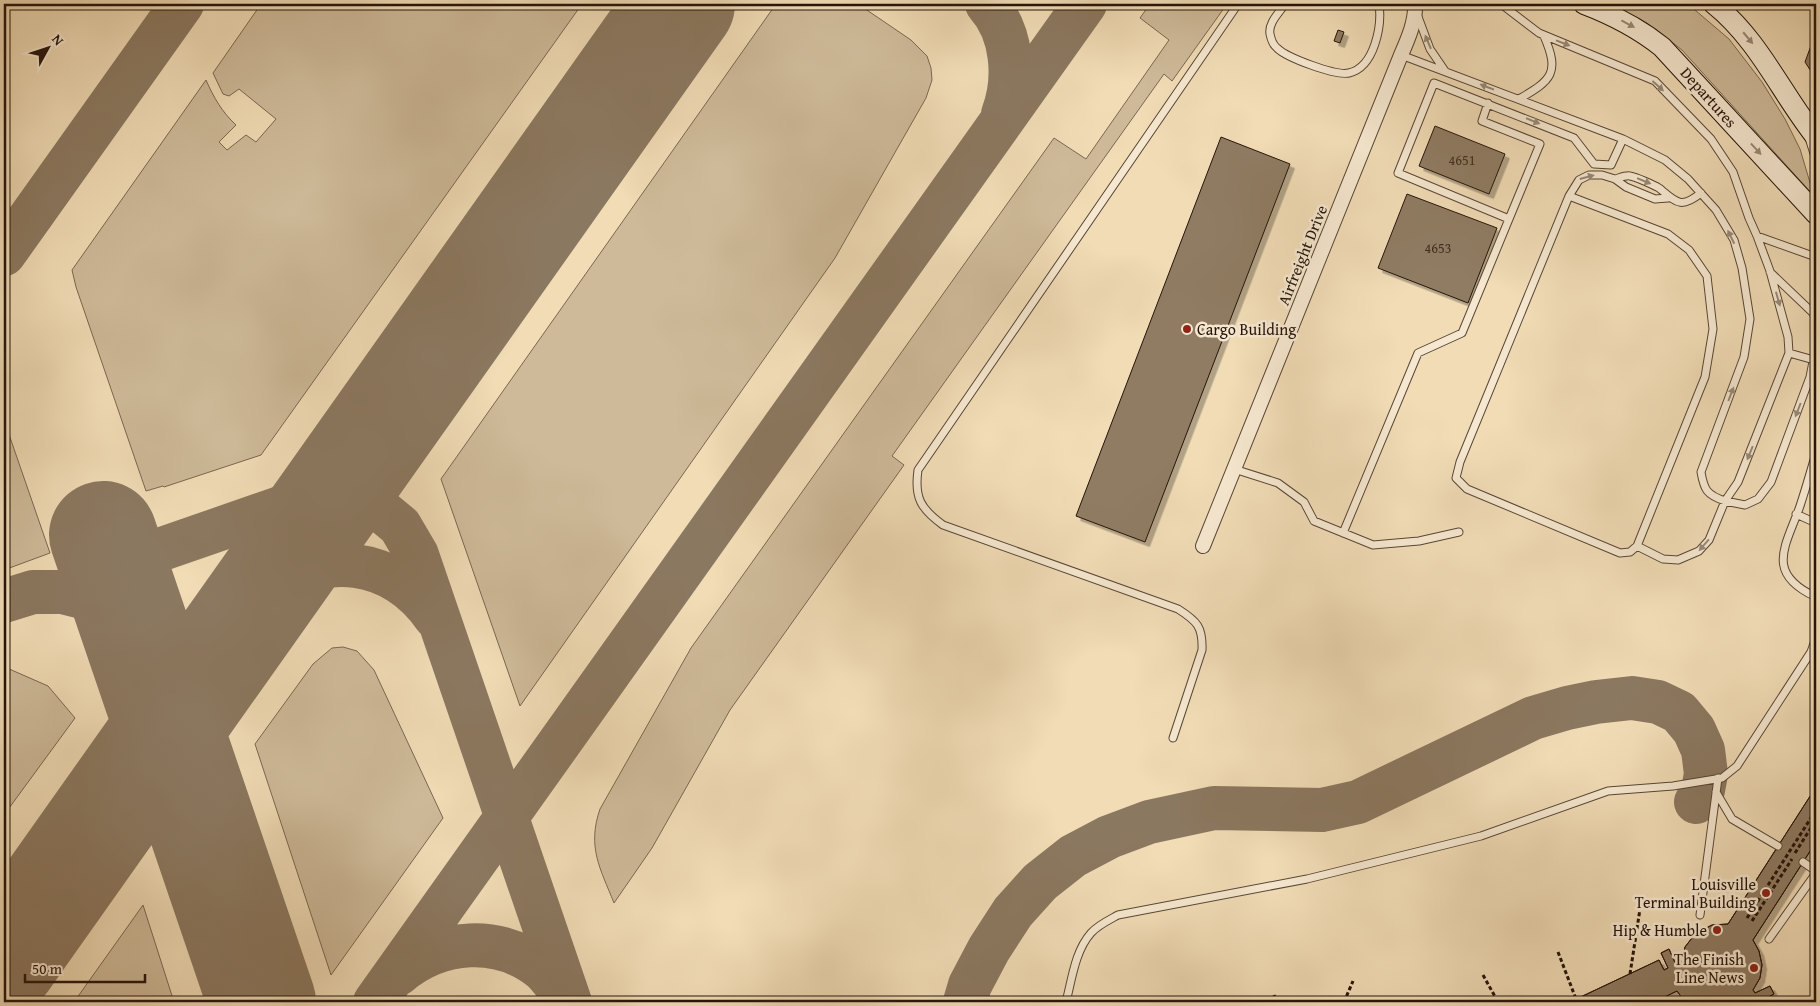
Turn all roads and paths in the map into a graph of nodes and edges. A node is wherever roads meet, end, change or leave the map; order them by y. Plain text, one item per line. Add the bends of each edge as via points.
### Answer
1 (1238, 4) edge
2 (1285, 4) edge
3 (1379, 4) edge
4 (1501, 4) edge
5 (1584, 4) edge
6 (1714, 4) edge
7 (1415, 7) edge
8 (1544, 36) junction
9 (1402, 55) junction
10 (1446, 72) junction
11 (1520, 100) junction
12 (1488, 103) junction
13 (1804, 121) junction
14 (1816, 137) edge
15 (1623, 139) junction
16 (1816, 160) edge
17 (1615, 179) junction
18 (1701, 193) junction
19 (1569, 196) junction
20 (1668, 198) junction
21 (1816, 214) edge
22 (1509, 219) junction
23 (1757, 236) junction
24 (1813, 256) dead end
25 (1770, 271) junction
26 (1816, 319) edge
27 (1816, 346) edge
28 (1789, 353) junction
29 (1814, 360) junction
30 (1816, 453) edge
31 (1234, 469) junction
32 (1725, 501) junction
33 (1796, 514) junction
34 (1816, 523) edge
35 (1459, 532) dead end
36 (1343, 533) junction
37 (1204, 546) dead end
38 (1637, 546) junction
39 (1816, 596) edge
40 (1816, 638) edge
41 (1173, 738) dead end
42 (1718, 778) junction
43 (1716, 792) junction
44 (1816, 810) edge
45 (1816, 820) edge
46 (1778, 846) dead end
47 (1803, 862) dead end
48 (1816, 872) edge
49 (1640, 909) dead end
50 (1700, 915) dead end
51 (1747, 918) dead end
52 (1752, 922) dead end
53 (1769, 939) dead end
54 (1558, 952) dead end
55 (1630, 974) dead end
56 (1483, 975) dead end
57 (1353, 981) dead end
58 (1816, 994) edge
59 (1274, 995) dead end
60 (1576, 999) dead end
61 (1066, 1002) edge
62 (1276, 1002) edge
63 (1344, 1002) edge
64 (1498, 1002) edge
65 (1809, 1002) edge

1 - 41 lane via 918,470 916,486 919,500 928,514 943,526 1178,609 1194,621 1202,636 1202,650
2 - 3 lane via 1271,24 1273,43 1288,55 1340,74 1358,69 1374,49
4 - 8 lane
5 -> 21 main road, Departures via 1640,30 1662,47
6 -> 13 main road via 1751,40
7 - 9 street, Airfreight Drive
10 -> 7 lane via 1430,49
8 - 11 lane via 1553,62 1550,73 1544,83
8 -> 23 lane via 1655,81 1711,140 1733,172
9 - 10 lane
9 - 31 street, Airfreight Drive
11 -> 10 lane
11 - 15 lane
12 -> 15 lane via 1574,138 1594,164 1611,165
12 - 22 lane via 1482,121 1540,144
12 - 22 lane via 1434,83 1398,173
13 - 14 main road
13 - 16 lane
15 - 18 lane via 1665,160
19 -> 17 lane via 1578,180 1589,175
17 - 20 lane via 1655,199
17 -> 20 lane via 1630,176 1657,187
18 - 20 lane via 1690,201 1679,203
32 -> 18 lane via 1712,497 1703,486 1701,472 1744,357 1750,319 1734,240 1716,210
19 - 38 lane via 1668,234 1689,250 1707,276 1713,329 1705,376
19 - 38 lane via 1456,478 1467,489 1620,553 1630,552
22 - 36 lane via 1462,332 1418,353
23 - 24 lane
23 - 25 lane
25 - 26 lane
25 -> 28 lane via 1788,337
27 - 29 lane
28 - 29 lane
28 -> 32 lane via 1738,482
29 -> 32 lane via 1771,482 1758,499 1745,505
30 - 33 lane
31 - 36 lane via 1278,483 1304,502 1314,521
31 - 37 street, Airfreight Drive
32 -> 38 lane via 1709,540 1699,552 1678,560 1663,559
33 - 34 lane
33 - 39 lane via 1783,549 1784,566 1791,581
35 - 36 lane via 1419,541 1373,545
40 - 42 lane via 1737,766
42 - 43 lane
42 - 61 lane via 1673,786 1608,791 1481,836 1307,879 1118,915 1092,932 1077,956
43 - 46 lane via 1732,819
43 - 50 lane
44 - 51 path
45 - 52 path
47 - 48 lane
48 - 53 lane
49 - 55 path
54 - 60 path
56 - 64 path
57 - 63 path
58 - 65 path
59 - 62 path

